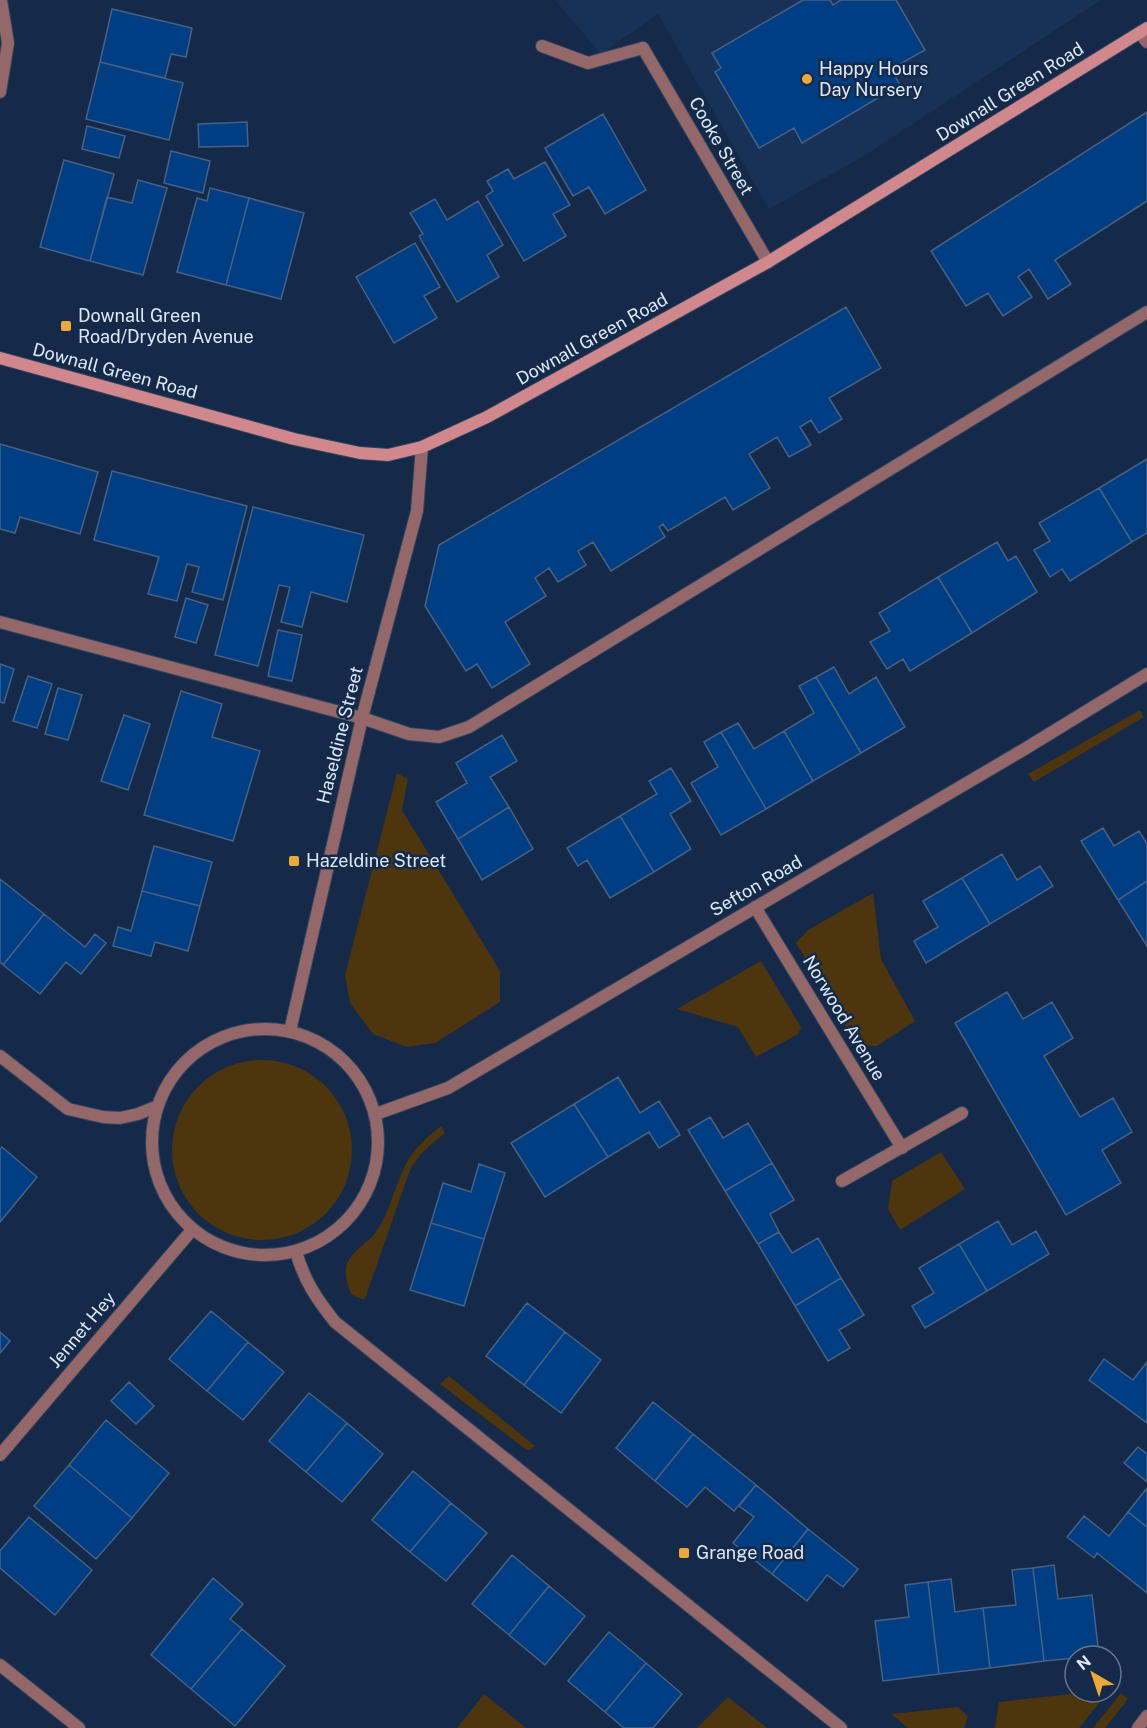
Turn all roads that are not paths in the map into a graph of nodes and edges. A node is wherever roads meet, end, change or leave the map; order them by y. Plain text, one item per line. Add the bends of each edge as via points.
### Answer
1 (1, 0) edge
2 (1145, 34) edge
3 (542, 45) dead end
4 (0, 92) edge
5 (768, 262) junction
6 (1147, 312) edge
7 (0, 358) edge
8 (422, 447) junction
9 (0, 622) edge
10 (1147, 674) edge
11 (362, 718) junction
12 (755, 907) junction
13 (290, 1031) junction
14 (0, 1056) edge
15 (158, 1106) junction
16 (962, 1113) dead end
17 (376, 1114) junction
18 (902, 1148) junction
19 (842, 1181) dead end
20 (192, 1230) junction
21 (296, 1252) junction
22 (0, 1455) edge
23 (0, 1665) edge
24 (1147, 1716) edge
25 (79, 1728) edge
26 (841, 1728) edge
27 (1138, 1728) edge

1 - 4 street via 8,43
2 - 5 main road, Downall Green Road
3 - 5 street, Cooke Street via 588,63 643,48
5 - 8 main road, Downall Green Road via 487,417
6 - 11 street via 469,727 439,737 409,734
7 - 8 main road, Downall Green Road via 294,439 360,453 388,455
8 - 11 street, Haseldine Street via 417,511
9 - 11 street
10 - 12 street, Sefton Road
11 - 13 street, Haseldine Street
12 - 17 street, Sefton Road via 448,1088
12 - 18 street, Norwood Avenue
13 - 15 street via 257,1029 225,1036 196,1052 172,1076
13 - 17 street via 320,1042 345,1060 365,1086
14 - 15 street via 68,1109 120,1118
15 - 20 street via 152,1133 153,1160 160,1186 173,1210
16 - 18 street
17 - 21 street via 380,1150 372,1184 354,1214 328,1237
18 - 19 street
20 - 21 street via 224,1248 260,1256
20 - 22 street, Jennet Hey
21 - 26 street via 315,1297 335,1322
23 - 25 street
24 - 27 street

